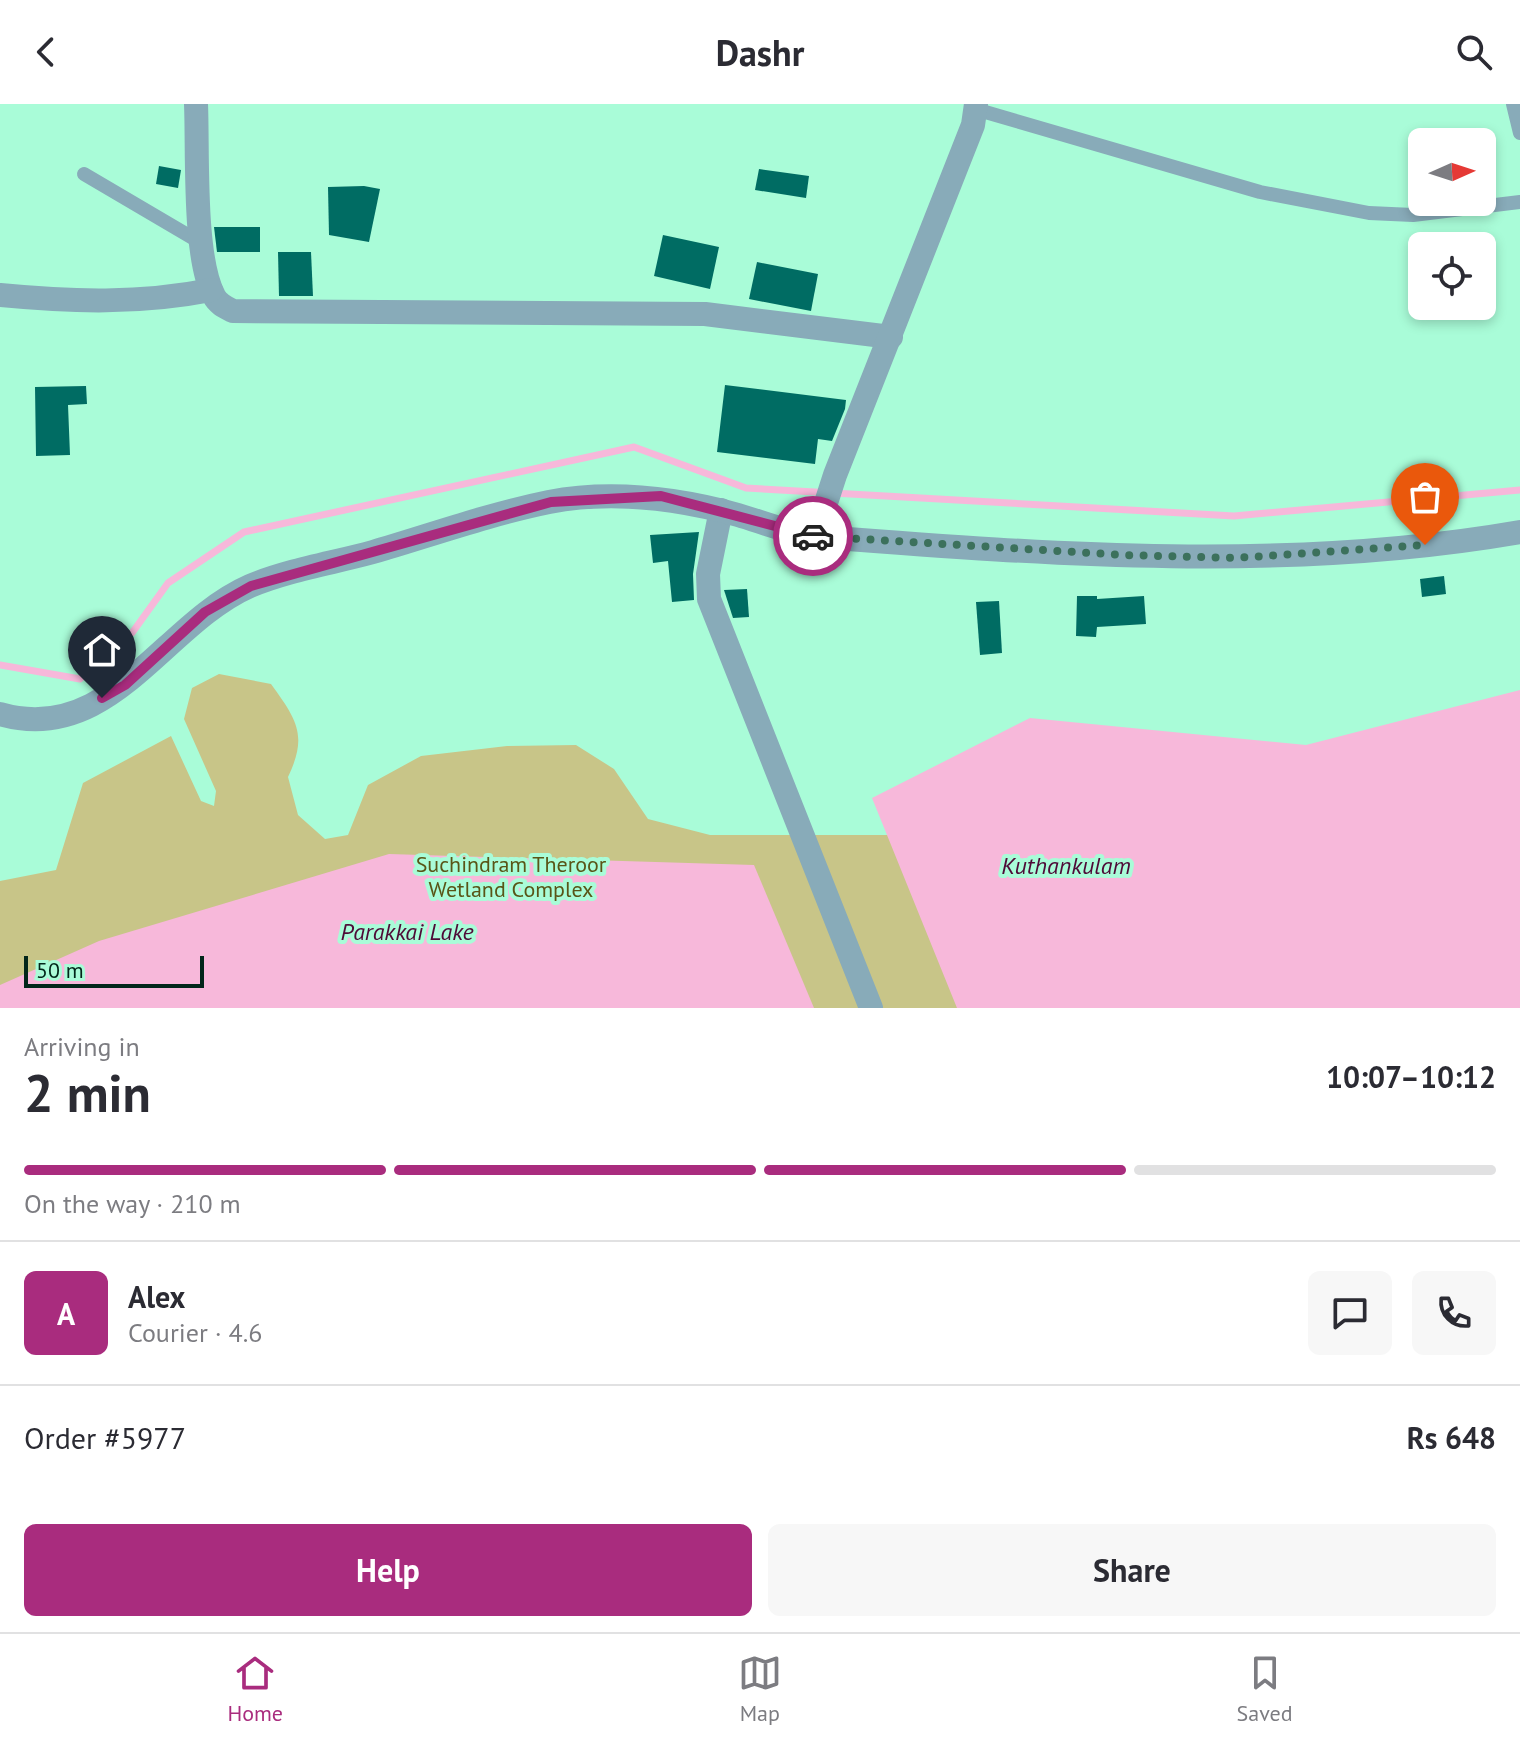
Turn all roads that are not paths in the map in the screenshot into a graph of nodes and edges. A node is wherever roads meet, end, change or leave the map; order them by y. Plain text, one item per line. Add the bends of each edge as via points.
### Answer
1 (196, 104) edge
2 (1513, 104) edge
3 (976, 106) edge
4 (1520, 133) edge
5 (84, 174) dead end
6 (1520, 202) edge
7 (203, 244) junction
8 (211, 290) junction
9 (0, 295) edge
10 (891, 337) junction
11 (721, 510) junction
12 (1520, 532) edge
13 (815, 537) junction
14 (0, 714) edge
15 (871, 1008) edge

1 - 7 street
2 - 4 lane
3 - 6 lane via 1260,192 1369,213 1413,215
3 - 10 street
5 - 7 lane
7 - 8 street
8 - 9 street via 142,301 69,302
8 - 10 street via 219,304 250,314 705,314
10 - 13 street
11 - 13 street
11 - 14 street via 661,496 551,502 251,586 205,612 125,685 79,711 22,720
11 - 15 street via 708,574 709,599
12 - 13 street via 1457,543 1235,558

